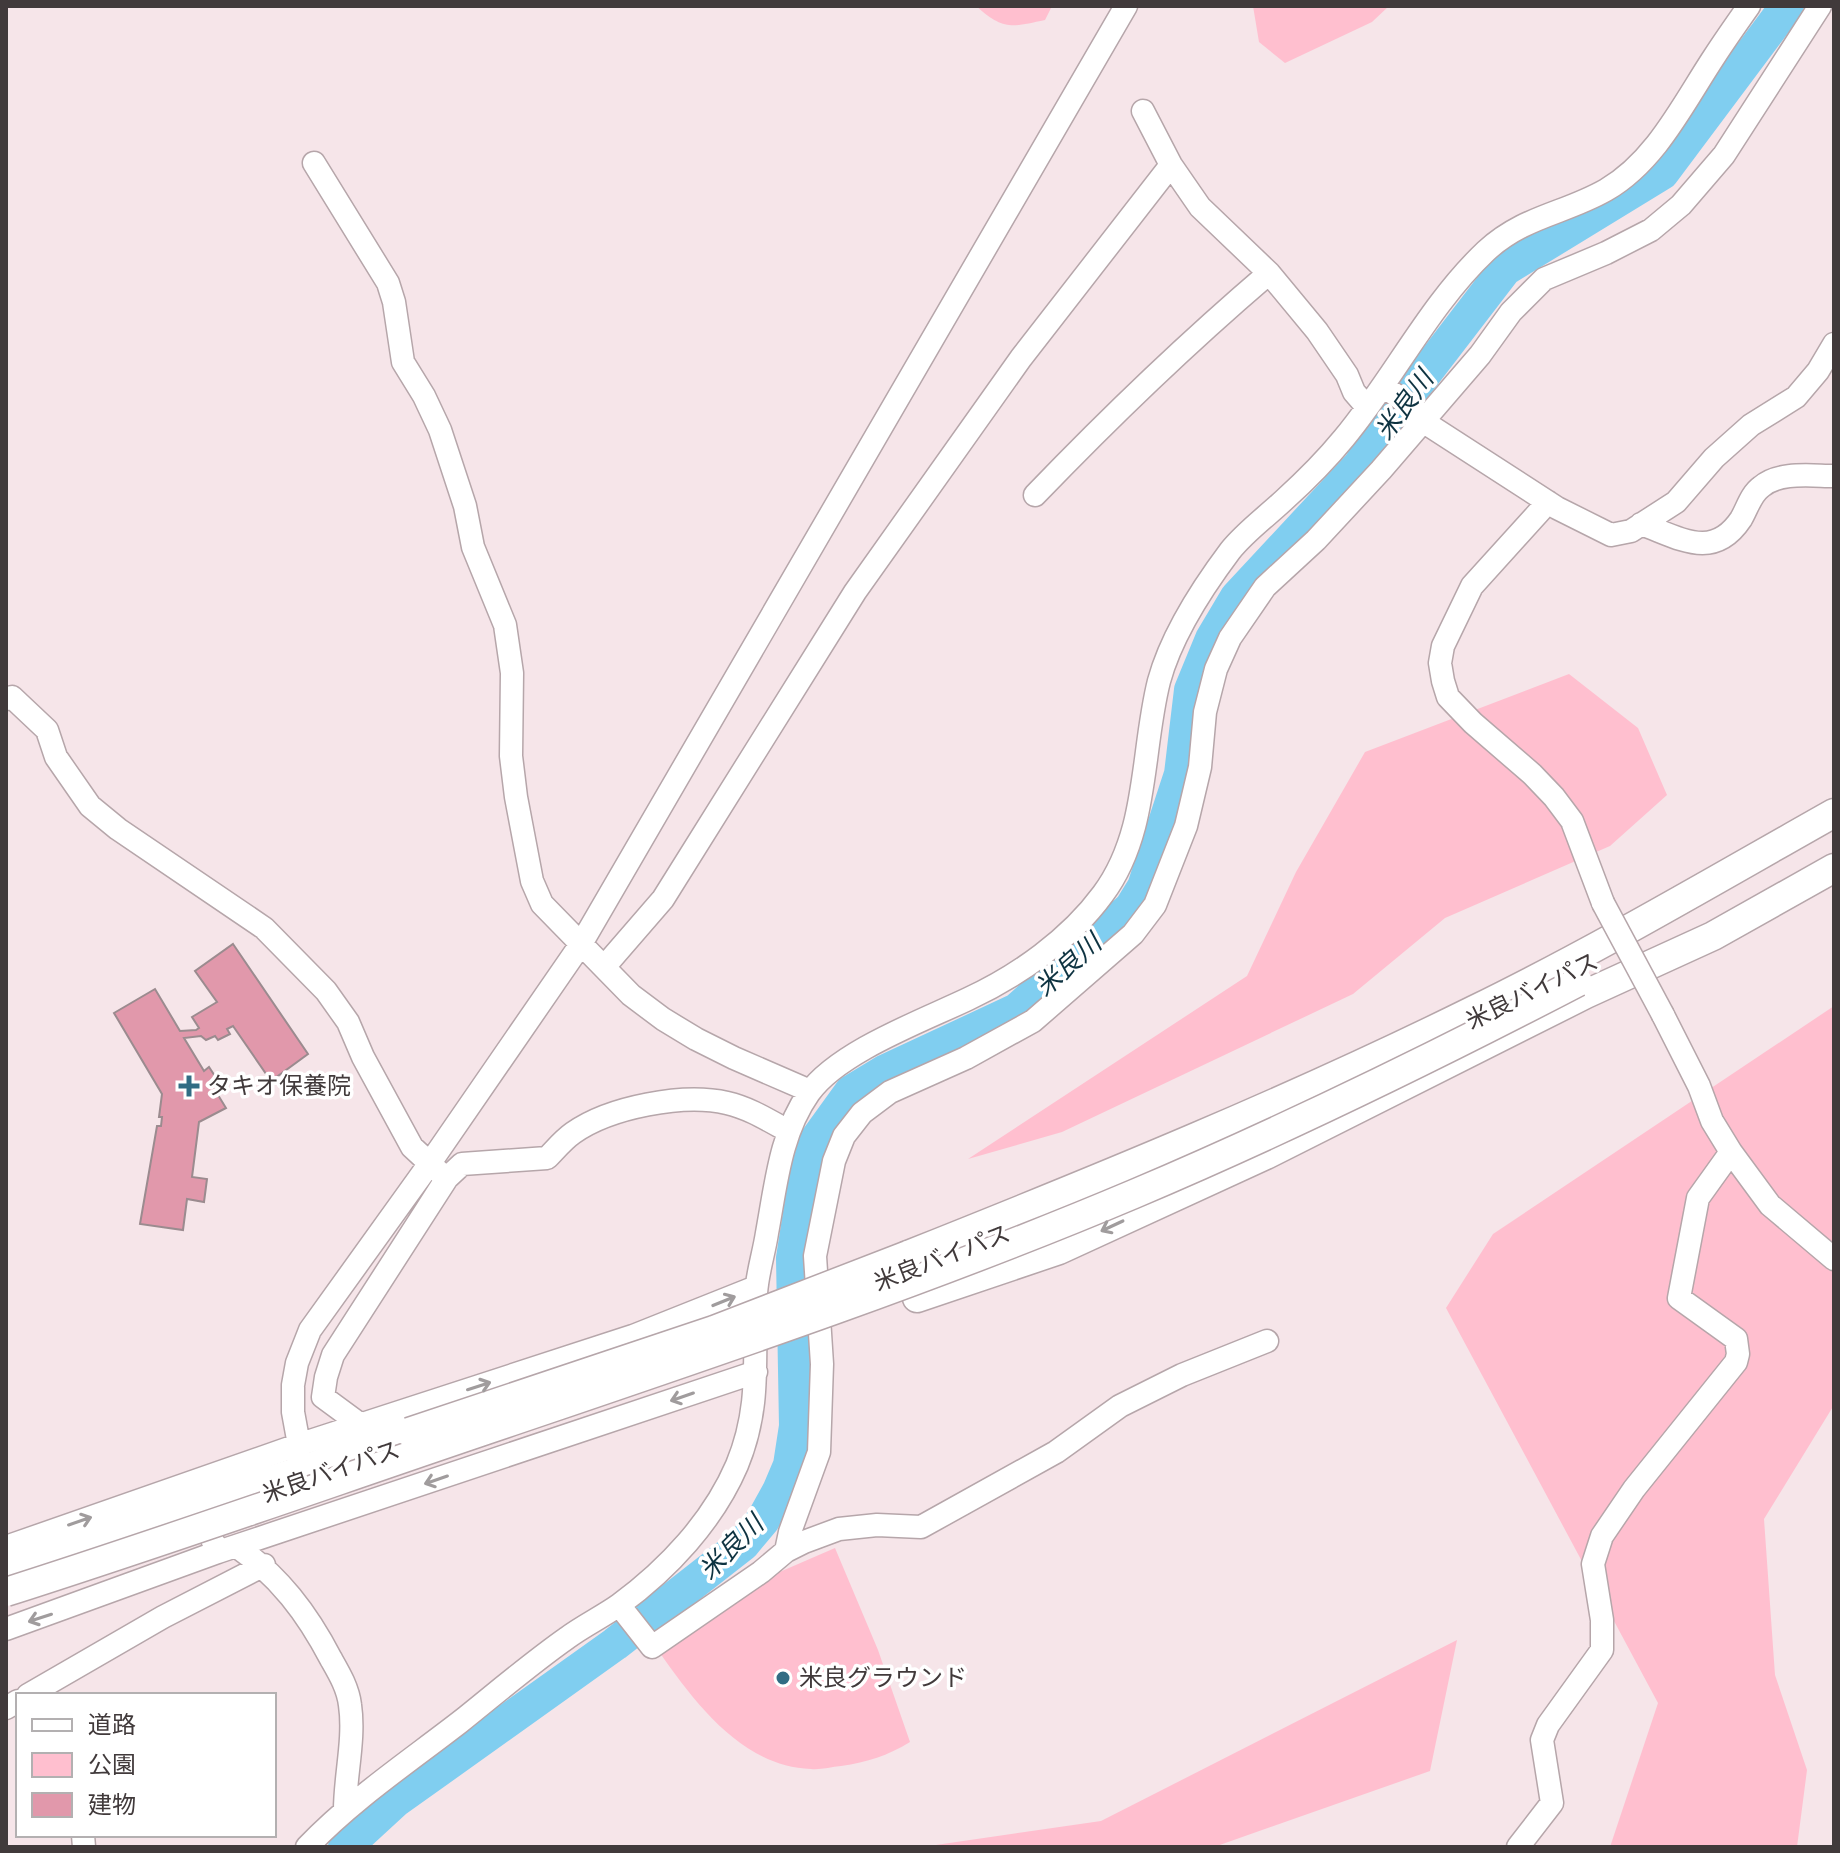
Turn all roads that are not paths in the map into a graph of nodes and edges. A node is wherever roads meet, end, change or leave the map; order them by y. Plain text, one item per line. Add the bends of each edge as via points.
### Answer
1 (1126, 6) edge
2 (1749, 6) edge
3 (1820, 6) edge
4 (1143, 111) dead end
5 (314, 163) dead end
6 (1171, 165) junction
7 (1269, 273) junction
8 (1834, 344) edge
9 (1388, 390) junction
10 (1367, 407) junction
11 (1420, 416) junction
12 (1834, 476) edge
13 (1035, 495) dead end
14 (1548, 502) junction
15 (1641, 524) junction
16 (6, 699) edge
17 (1834, 813) edge
18 (1834, 829) edge
19 (1834, 849) edge
20 (1834, 868) edge
21 (581, 944) junction
22 (605, 966) junction
23 (1576, 977) junction
24 (810, 1091) junction
25 (788, 1131) junction
26 (1731, 1152) junction
27 (438, 1171) junction
28 (1834, 1259) edge
29 (756, 1287) junction
30 (1267, 1341) dead end
31 (756, 1372) junction
32 (361, 1425) junction
33 (300, 1458) junction
34 (311, 1500) junction
35 (222, 1544) junction
36 (6, 1547) edge
37 (786, 1551) junction
38 (6, 1565) edge
39 (264, 1565) junction
40 (6, 1582) edge
41 (6, 1592) edge
42 (6, 1606) edge
43 (622, 1609) junction
44 (6, 1629) edge
45 (31, 1693) edge
46 (345, 1810) junction
47 (307, 1847) edge
48 (1518, 1847) edge

1 - 21 street
2 - 9 street via 1638,167 1607,189 1531,219 1501,238 1458,280
3 - 11 street via 1724,155 1681,205 1651,230 1544,279
4 - 6 street
5 - 21 street via 388,283 403,362 440,430 473,547 505,625 512,673 511,756 532,881 542,904
6 - 7 street via 1200,207
6 - 22 street via 1021,358 855,592 663,899
7 - 10 street via 1326,343
7 - 13 street via 1192,339
8 - 15 street via 1796,397 1751,425 1676,502
9 - 10 street
9 - 11 street
10 - 24 street via 1319,466 1229,552 1186,618 1160,676 1136,820 1104,894 1026,966 851,1057
11 - 14 street
11 - 37 street via 1316,540 1265,587 1230,638 1211,685 1186,826 1155,905 1143,922 1033,1021 890,1092 862,1113 844,1136 815,1256 822,1364 819,1452
12 - 15 street via 1790,476 1761,486 1726,537 1715,543 1692,542
14 - 15 street via 1611,535
14 - 26 street, bridge via 1472,586 1443,646 1443,681 1448,697 1532,774 1572,821 1603,903
16 - 27 street via 12,697 47,730 56,757 90,806 264,928 326,991 348,1022 412,1147
17 - 33 main road, bridge via 1472,1011 1031,1206 714,1330 409,1432
18 - 23 main road, 米良バイパス
19 - 23 main road, 米良バイパス via 1730,909
20 -> 34 main road via 1713,936 1059,1250
21 - 22 street
21 - 27 street
22 - 24 street via 631,995 696,1039
23 - 40 main road, 米良バイパス via 1276,1118 914,1271
23 - 41 main road, 米良バイパス, bridge via 1445,1051 1287,1127 1012,1244 733,1347
24 - 25 street
25 - 27 street via 726,1103 667,1102 584,1127 547,1158 462,1164
25 - 29 street
26 - 28 street via 1770,1205
26 - 48 street via 1698,1198 1679,1298 1736,1339 1736,1362 1602,1536 1593,1564 1602,1650 1548,1725 1542,1740 1552,1803
27 - 32 street via 329,1366 323,1397
27 - 33 street via 319,1315 302,1346 293,1385
29 - 31 street
32 -> 29 street via 633,1336
30 - 37 street via 1120,1406 1056,1452 921,1527 839,1529
31 -> 35 street
31 - 43 street via 753,1420 718,1501 696,1533
32 - 33 street
33 - 34 street
36 -> 33 street
33 - 38 main road
34 - 35 main road
35 - 39 street
35 - 42 main road
35 -> 44 street
37 - 43 street via 652,1647
39 - 45 street
39 - 46 street via 307,1616 343,1681 350,1705
43 - 46 street via 559,1644
46 - 47 street

